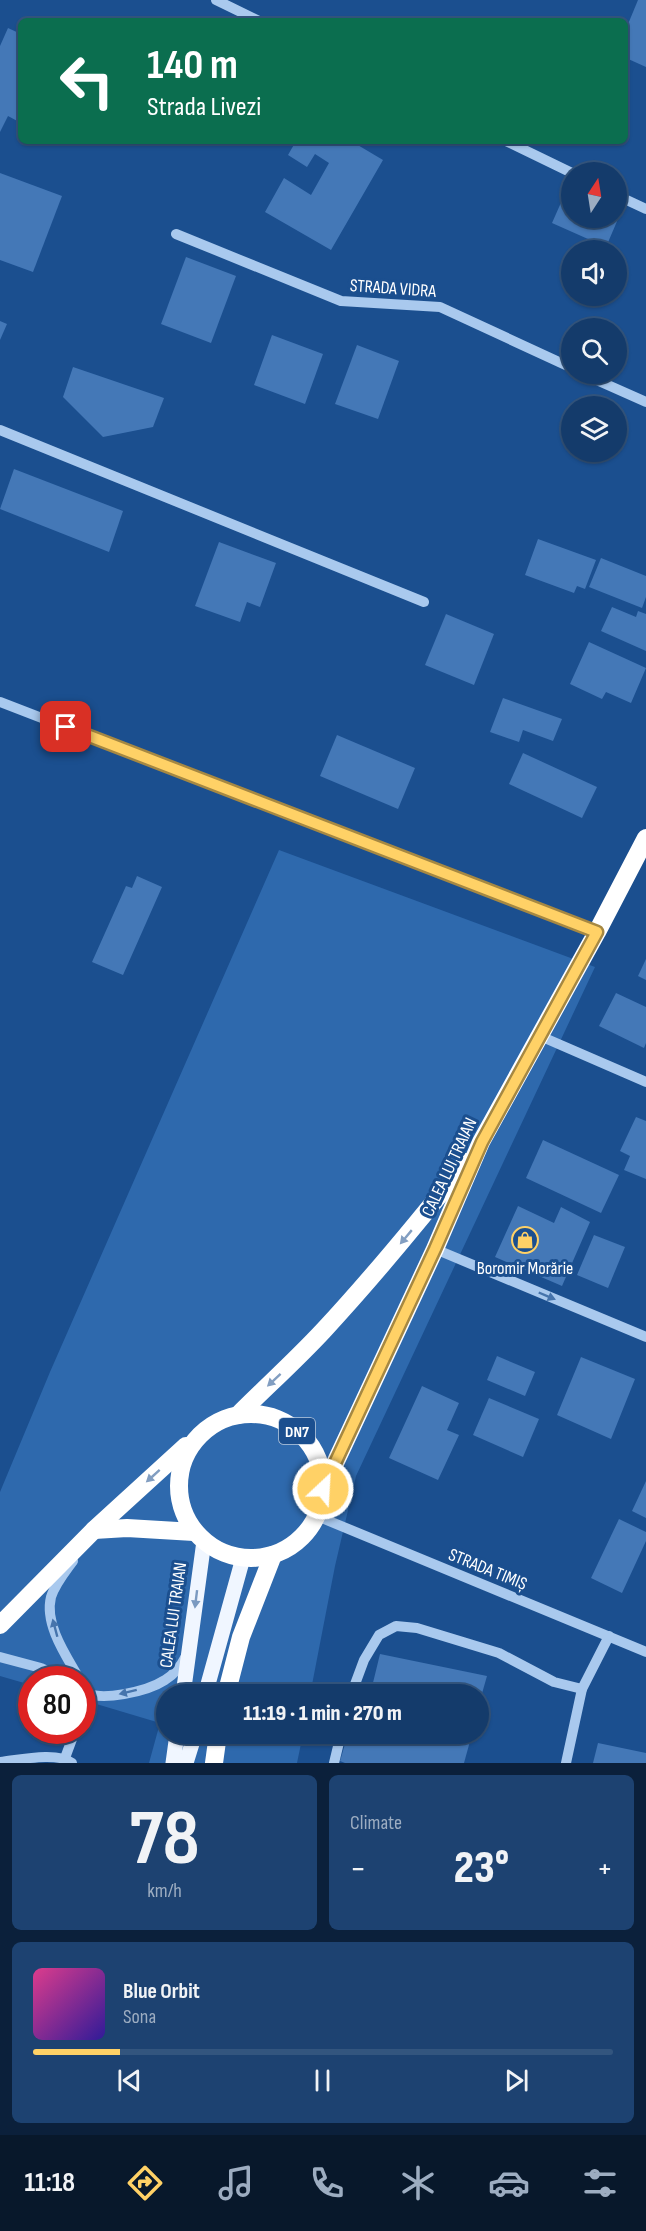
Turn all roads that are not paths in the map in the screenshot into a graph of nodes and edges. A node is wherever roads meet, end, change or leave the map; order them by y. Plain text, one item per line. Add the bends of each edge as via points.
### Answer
1 (216, 0) edge
2 (253, 18) edge
3 (512, 144) edge
4 (561, 168) edge
5 (627, 200) edge
6 (646, 209) edge
7 (176, 234) dead end
8 (561, 363) edge
9 (606, 384) edge
10 (646, 402) edge
11 (0, 430) edge
12 (424, 602) dead end
13 (0, 702) edge
14 (646, 838) edge
15 (597, 932) junction
16 (540, 1036) junction
17 (646, 1082) edge
18 (482, 1142) junction
19 (435, 1249) junction
20 (646, 1337) edge
21 (238, 1415) junction
22 (197, 1437) junction
23 (323, 1489) junction
24 (317, 1516) junction
25 (94, 1530) junction
26 (199, 1537) junction
27 (273, 1555) junction
28 (243, 1558) junction
29 (26, 1599) junction
30 (51, 1599) junction
31 (0, 1625) edge
32 (609, 1636) junction
33 (190, 1649) junction
34 (646, 1652) edge
35 (0, 1657) edge
36 (34, 1666) edge
37 (72, 1666) edge
38 (185, 1684) edge
39 (208, 1684) edge
40 (229, 1684) edge
41 (355, 1684) edge
42 (582, 1689) junction
43 (96, 1694) edge
44 (72, 1744) edge
45 (176, 1744) edge
46 (192, 1744) edge
47 (217, 1744) edge
48 (339, 1744) edge
49 (69, 1760) edge
50 (0, 1762) edge
51 (173, 1763) edge
52 (186, 1763) edge
53 (214, 1763) edge
54 (334, 1763) edge
55 (566, 1763) edge

1 - 2 street
3 - 4 street
5 - 6 street
7 - 8 street, STRADA VIDRA via 341,301 440,307
9 - 10 street
11 - 12 street
13 - 15 street
14 - 15 highway, CALEA LUI TRAIAN / DN7
15 - 16 highway, CALEA LUI TRAIAN / DN7
16 - 17 street
16 - 18 highway, CALEA LUI TRAIAN / DN7
18 - 19 highway, CALEA LUI TRAIAN / DN7
18 -> 21 highway, DN7 via 358,1292
19 -> 20 street
19 - 23 highway, CALEA LUI TRAIAN / DN7
21 - 22 highway, DN7 via 215,1423
21 - 23 highway, DN7 via 260,1414 298,1431 321,1467
22 -> 25 highway, DN7
22 - 26 highway, DN7 via 185,1454 178,1494 184,1514
23 - 24 highway, DN7
24 - 27 highway, DN7 via 306,1533
24 - 32 street, STRADA TIMIȘ
25 - 26 highway via 127,1528
25 - 29 highway, DN7
25 - 30 street via 56,1585
26 - 28 highway, DN7 via 222,1553
26 -> 33 main road, CALEA LUI TRAIAN
27 - 28 highway, DN7
27 - 40 highway via 241,1637
28 - 39 main road
29 - 30 street
29 - 31 highway, DN7
37 -> 30 street via 54,1628
32 - 34 street, STRADA TIMIȘ
32 - 42 street
33 - 38 main road, CALEA LUI TRAIAN
33 -> 43 street via 164,1682 125,1695
35 - 36 street
41 - 42 street via 379,1635 396,1626 417,1628 499,1653 554,1682
42 - 55 street
44 - 49 street
45 - 51 main road
46 - 52 main road
47 - 53 highway
48 - 54 street
49 - 50 street via 31,1758

